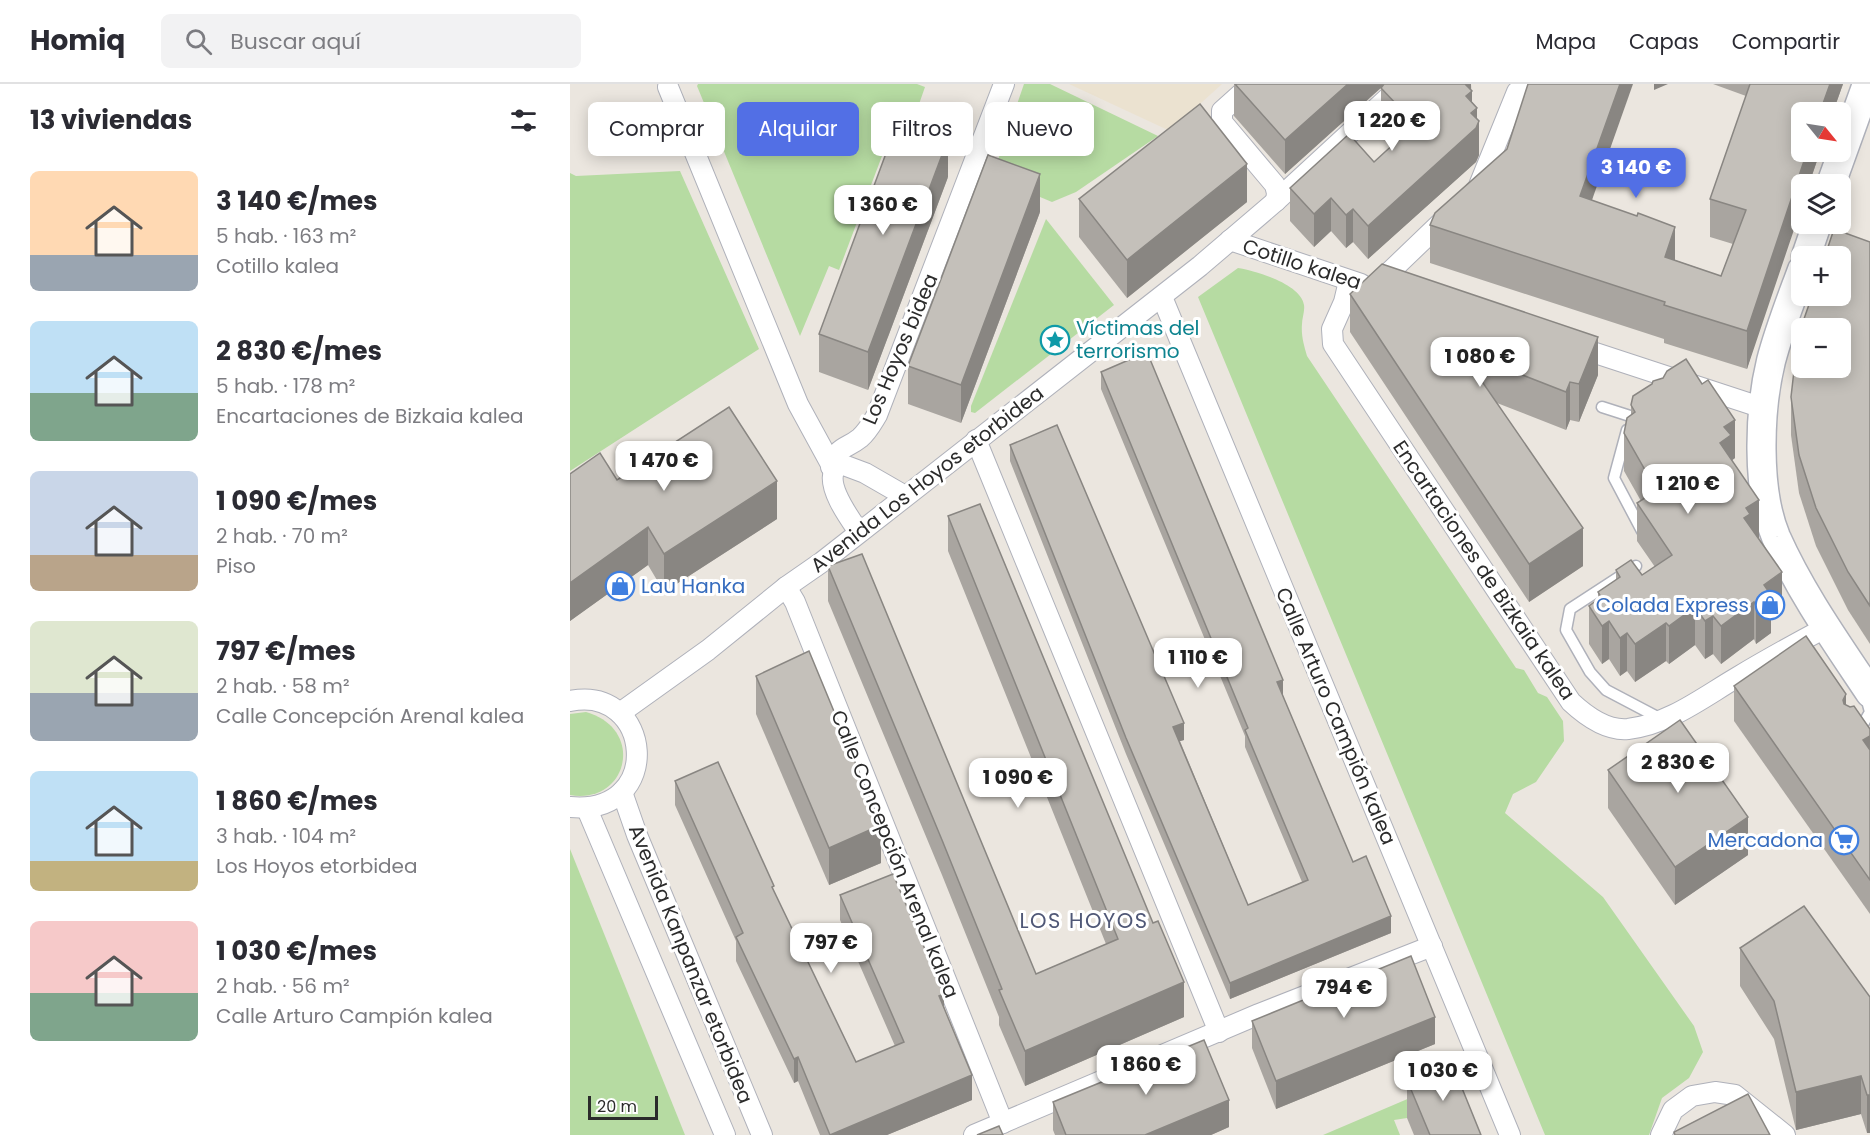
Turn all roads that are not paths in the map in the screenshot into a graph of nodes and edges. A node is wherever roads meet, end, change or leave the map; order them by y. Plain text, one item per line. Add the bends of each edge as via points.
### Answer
1 (1004, 84) edge
2 (1252, 84) edge
3 (1402, 84) edge
4 (1546, 84) edge
5 (1867, 84) edge
6 (667, 85) edge
7 (1835, 174) edge
8 (1280, 191) junction
9 (1230, 240) junction
10 (1349, 281) junction
11 (1161, 297) junction
12 (1791, 302) edge
13 (1558, 340) edge
14 (1602, 407) dead end
15 (1763, 408) junction
16 (976, 440) junction
17 (833, 469) junction
18 (905, 496) junction
19 (1642, 531) edge
20 (859, 532) junction
21 (1636, 566) edge
22 (786, 587) junction
23 (1825, 628) junction
24 (1848, 660) junction
25 (1870, 693) edge
26 (570, 701) edge
27 (620, 713) junction
28 (1663, 721) junction
29 (1866, 726) edge
30 (1850, 734) edge
31 (622, 792) junction
32 (579, 808) edge
33 (1432, 946) junction
34 (1219, 1032) junction
35 (1003, 1123) junction
36 (725, 1135) edge
37 (762, 1135) edge
38 (974, 1135) edge
39 (1510, 1135) edge
40 (1661, 1135) edge
41 (1785, 1135) edge

1 - 17 street, Los Hoyos bidea via 877,415 859,439 840,448
2 - 8 street via 1222,111 1222,122
3 - 8 street
4 - 10 street, Cotillo kalea via 1517,92 1478,188 1383,289
5 - 7 street
6 - 17 street via 798,404
8 - 9 street, Avenida Los Hoyos etorbidea
9 - 10 street, Cotillo kalea
9 - 11 street, Avenida Los Hoyos etorbidea
10 - 28 street, Encartaciones de Bizkaia kalea via 1332,328 1333,344 1572,702 1591,719 1616,728
11 - 16 street, Avenida Los Hoyos etorbidea
11 - 33 street, Calle Arturo Campión kalea
12 - 15 street via 1771,361
13 - 15 street via 1669,383
14 - 19 lane via 1635,415 1614,478
15 - 23 street via 1763,485 1775,534
16 - 18 street, Avenida Los Hoyos etorbidea
16 - 34 street
17 - 18 street via 841,464 851,466
17 - 20 street via 841,506
18 - 20 street, Avenida Los Hoyos etorbidea
20 - 22 street, Avenida Los Hoyos etorbidea
21 - 28 lane via 1570,609 1566,630 1590,672 1606,690
22 - 27 street, Avenida Los Hoyos etorbidea via 708,650
22 - 35 street, Calle Concepción Arenal kalea
23 - 24 street
23 - 28 street, Encartaciones de Bizkaia kalea
24 - 25 street
24 - 29 lane via 1866,696 1870,712
26 - 27 street via 593,700
27 - 31 street via 631,727 637,761
29 - 30 lane
31 - 32 street via 606,803
31 - 37 street, Avenida Kanpanzar etorbidea
32 - 36 street, Avenida Kanpanzar etorbidea
33 - 34 street
33 - 39 street, Calle Arturo Campión kalea
34 - 35 street
35 - 38 street
40 - 41 street via 1673,1110 1692,1096 1715,1092 1735,1095

